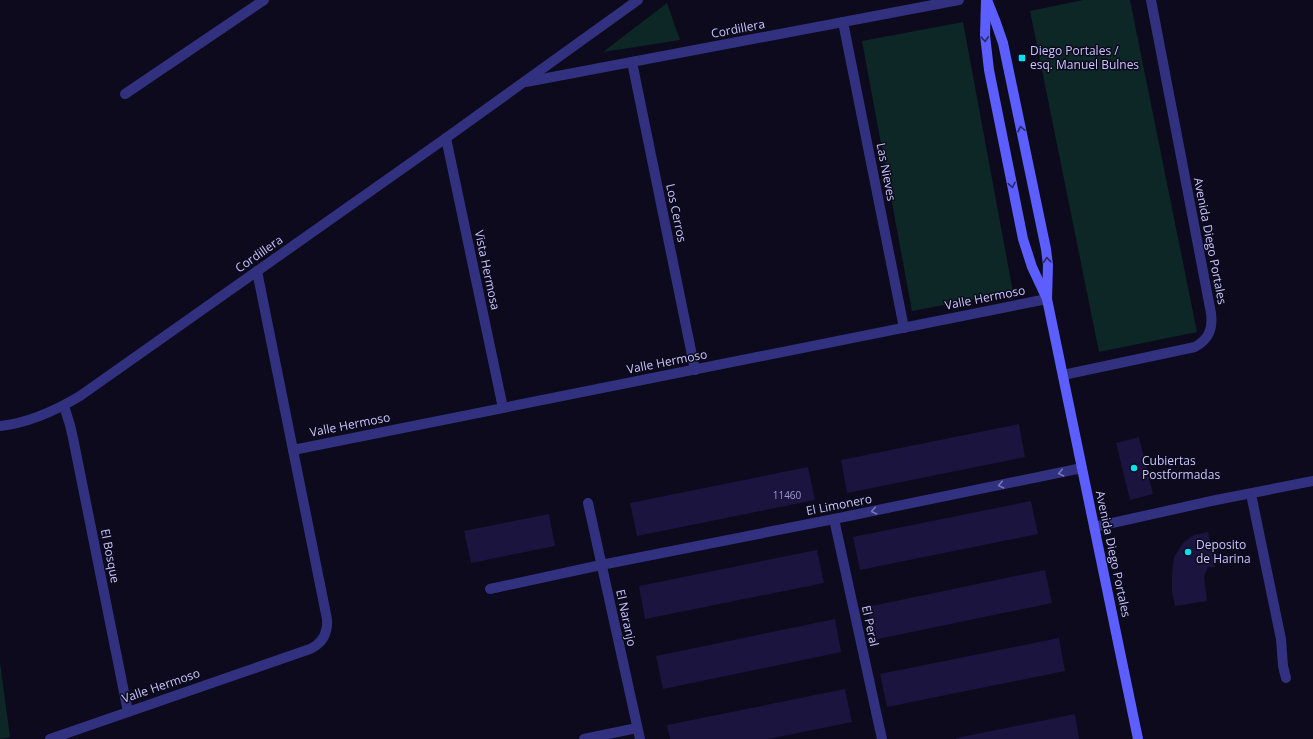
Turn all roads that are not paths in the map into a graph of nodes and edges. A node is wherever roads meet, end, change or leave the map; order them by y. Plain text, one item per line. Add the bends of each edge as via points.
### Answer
1 (264, 0) edge
2 (638, 0) edge
3 (959, 0) edge
4 (987, 0) edge
5 (1151, 0) edge
6 (843, 22) junction
7 (632, 62) junction
8 (523, 82) junction
9 (124, 94) dead end
10 (446, 138) junction
11 (257, 271) junction
12 (1047, 299) junction
13 (904, 328) junction
14 (695, 370) junction
15 (1062, 375) junction
16 (64, 406) junction
17 (503, 408) junction
18 (0, 426) edge
19 (293, 450) junction
20 (1082, 468) junction
21 (1313, 481) edge
22 (1251, 494) junction
23 (588, 504) dead end
24 (834, 519) junction
25 (1094, 527) junction
26 (601, 565) junction
27 (490, 589) dead end
28 (1286, 678) dead end
29 (128, 712) junction
30 (637, 728) junction
31 (50, 739) edge
32 (584, 739) edge
33 (640, 739) edge
34 (882, 739) edge
35 (1138, 739) edge

1 - 9 street
2 - 8 street, Cordillera
3 - 6 street, Cordillera
12 -> 4 main road, Avenida Diego Portales via 1046,249 1003,43
4 -> 12 main road, Avenida Diego Portales via 985,29 988,64 1023,239 1032,267
5 - 15 street, Avenida Diego Portales via 1211,313 1211,330 1202,343 1195,347
6 - 7 street, Cordillera
6 - 13 street, Las Nieves
7 - 8 street, Cordillera
7 - 14 street, Los Cerros
8 - 10 street, Cordillera
10 - 11 street, Cordillera
10 - 17 street, Vista Hermosa
11 - 16 street, Cordillera
11 - 19 street, Valle Hermoso
12 - 13 street, Valle Hermoso
12 - 15 main road, Avenida Diego Portales
13 - 14 street, Valle Hermoso
14 - 17 street, Valle Hermoso
15 - 20 main road, Avenida Diego Portales
16 - 18 street, Cordillera via 29,421
16 - 29 street, El Bosque via 73,438
17 - 19 street, Valle Hermoso
19 - 29 street, Valle Hermoso via 327,619 324,637 310,649
20 -> 24 street, El Limonero
20 - 25 main road, Avenida Diego Portales
21 - 22 street
22 - 25 street
22 - 28 street via 1281,638
23 - 26 street, El Naranjo
24 - 26 street, El Limonero
24 - 34 street, El Peral
25 - 35 main road, Avenida Diego Portales
26 - 27 street, El Limonero
26 - 30 street, El Naranjo
29 - 31 street, Valle Hermoso
30 - 32 street
30 - 33 street, El Naranjo

